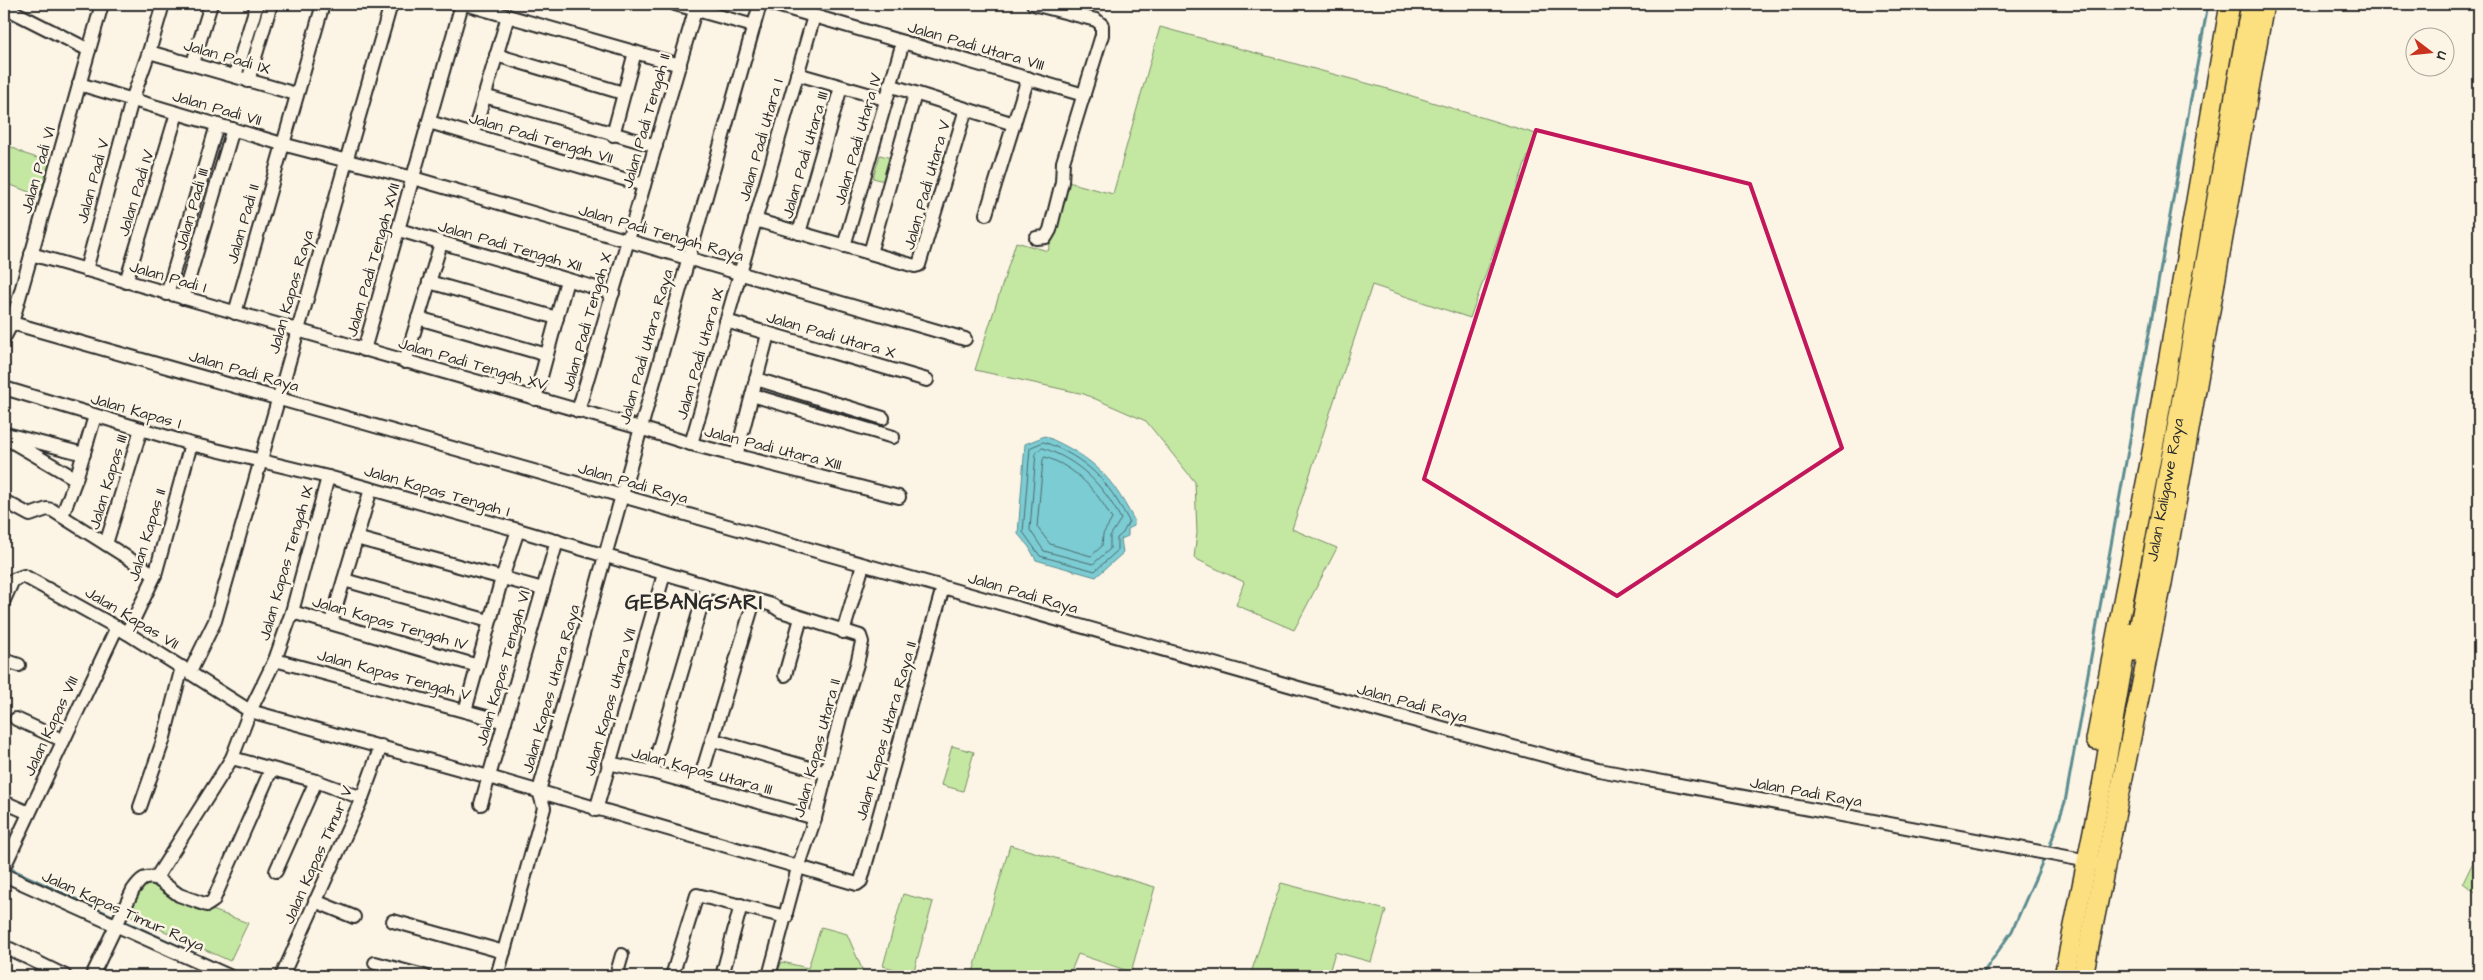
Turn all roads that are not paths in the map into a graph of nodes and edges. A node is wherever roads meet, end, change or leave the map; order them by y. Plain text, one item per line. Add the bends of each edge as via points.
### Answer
1 (102, 4) edge
2 (163, 4) edge
3 (211, 4) edge
4 (256, 4) edge
5 (271, 4) edge
6 (323, 4) edge
7 (391, 4) edge
8 (463, 4) edge
9 (675, 4) edge
10 (760, 4) edge
11 (773, 4) edge
12 (1034, 4) edge
13 (2230, 4) edge
14 (2240, 4) edge
15 (2251, 4) edge
16 (2264, 4) edge
17 (4, 7) edge
18 (696, 7) edge
19 (508, 16) junction
20 (814, 16) junction
21 (754, 26) junction
22 (903, 42) junction
23 (89, 50) junction
24 (149, 52) junction
25 (635, 52) junction
26 (496, 55) junction
27 (193, 63) junction
28 (680, 65) junction
29 (797, 74) junction
30 (2239, 75) junction
31 (235, 76) junction
32 (1028, 78) junction
33 (248, 80) junction
34 (79, 84) junction
35 (889, 85) junction
36 (841, 87) junction
37 (623, 93) junction
38 (296, 94) junction
39 (916, 94) junction
40 (1084, 95) junction
41 (484, 96) junction
42 (885, 99) junction
43 (132, 100) junction
44 (966, 109) junction
45 (177, 113) junction
46 (429, 122) junction
47 (1014, 124) junction
48 (217, 125) junction
49 (233, 129) junction
50 (473, 135) junction
51 (613, 135) junction
52 (282, 144) junction
53 (656, 146) junction
54 (347, 160) junction
55 (413, 178) junction
56 (644, 185) junction
57 (986, 214) dead end
58 (755, 220) junction
59 (398, 230) junction
60 (799, 233) junction
61 (1036, 238) dead end
62 (628, 242) junction
63 (441, 243) junction
64 (844, 246) junction
65 (870, 253) junction
66 (31, 254) junction
67 (688, 258) junction
68 (86, 270) junction
69 (740, 273) junction
70 (566, 280) junction
71 (126, 282) junction
72 (430, 282) junction
73 (613, 293) junction
74 (167, 294) junction
75 (183, 298) junction
76 (235, 313) junction
77 (8, 318) edge
78 (418, 318) junction
79 (557, 318) junction
80 (726, 321) junction
81 (297, 331) junction
82 (768, 334) junction
83 (4, 338) edge
84 (965, 339) dead end
85 (364, 350) junction
86 (547, 355) junction
87 (405, 362) junction
88 (756, 379) junction
89 (927, 380) dead end
90 (4, 388) edge
91 (752, 395) junction
92 (278, 398) junction
93 (535, 399) junction
94 (820, 399) junction
95 (578, 411) junction
96 (816, 414) junction
97 (95, 416) junction
98 (883, 418) dead end
99 (640, 428) junction
100 (141, 429) junction
101 (4, 433) edge
102 (4, 437) edge
103 (893, 437) dead end
104 (191, 444) junction
105 (691, 444) junction
106 (84, 454) junction
107 (736, 456) junction
108 (260, 461) junction
109 (328, 477) junction
110 (76, 479) junction
111 (371, 489) junction
112 (621, 496) junction
113 (899, 497) dead end
114 (4, 501) edge
115 (62, 516) junction
116 (518, 530) junction
117 (356, 538) junction
118 (557, 541) junction
119 (106, 544) junction
120 (605, 555) junction
121 (863, 565) junction
122 (155, 574) junction
123 (664, 574) junction
124 (502, 578) junction
125 (344, 580) junction
126 (707, 586) junction
127 (943, 587) junction
128 (543, 589) junction
129 (4, 600) edge
130 (754, 601) junction
131 (292, 612) junction
132 (801, 618) junction
133 (489, 621) junction
134 (330, 623) junction
135 (122, 630) junction
136 (843, 632) junction
137 (860, 636) joint
138 (4, 660) edge
139 (275, 660) junction
140 (19, 666) dead end
141 (478, 666) junction
142 (186, 669) junction
143 (785, 675) dead end
144 (250, 711) junction
145 (464, 711) junction
146 (16, 719) dead end
147 (505, 722) junction
148 (62, 740) junction
149 (713, 740) junction
150 (381, 746) junction
151 (232, 758) junction
152 (608, 763) junction
153 (271, 770) junction
154 (652, 772) junction
155 (827, 773) junction
156 (488, 777) junction
157 (316, 781) junction
158 (698, 786) junction
159 (2102, 786) junction
160 (539, 791) junction
161 (362, 798) junction
162 (4, 802) edge
163 (481, 804) dead end
164 (140, 807) dead end
165 (596, 810) junction
166 (29, 814) junction
167 (815, 818) junction
168 (2091, 862) junction
169 (5, 864) edge
170 (798, 868) junction
171 (276, 871) dead end
172 (4, 875) edge
173 (156, 878) junction
174 (860, 883) joint
175 (315, 901) junction
176 (741, 905) junction
177 (354, 917) dead end
178 (786, 917) junction
179 (119, 921) junction
180 (392, 921) dead end
181 (10, 949) dead end
182 (504, 952) junction
183 (622, 955) dead end
184 (375, 964) dead end
185 (65, 976) edge
186 (92, 976) edge
187 (229, 976) edge
188 (282, 976) edge
189 (424, 976) edge
190 (497, 976) edge
191 (616, 976) edge
192 (672, 976) edge
193 (722, 976) edge
194 (769, 976) edge
195 (2064, 976) edge
196 (2074, 976) edge
197 (2083, 976) edge

1 - 23 street, Jalan Padi VI
2 - 24 street, Jalan Padi V
3 - 27 street
4 - 31 street
5 - 33 street
6 - 38 street, Jalan Padi II
7 - 54 street, Jalan Kapas Raya
8 - 19 street
8 - 46 street, Jalan Padi Tengah XVII
9 - 18 street
10 - 21 street, Jalan Padi Utara Raya
11 - 20 street, Jalan Padi Utara VIII
12 - 40 street via 1096,20 1102,25
13 - 159 highway via 2157,426 2102,702 2095,745
14 - 30 highway, Jalan Kaligawe Raya
15 - 30 highway, Jalan Kaligawe Raya
16 - 30 highway
17 - 23 street
18 - 21 street
18 - 28 street, Jalan Padi Tengah II
19 - 25 street
19 - 26 street
20 - 22 street, Jalan Padi Utara VIII
20 - 29 street, Jalan Padi Utara I
21 - 67 street, Jalan Padi Utara Raya
22 - 32 street, Jalan Padi Utara VIII
22 - 35 street, Jalan Padi Utara IV
23 - 34 street, Jalan Padi VI
24 - 27 street, Jalan Padi IX
24 - 43 street, Jalan Padi V
25 - 28 street
25 - 37 street
26 - 37 street
26 - 41 street
27 - 31 street, Jalan Padi IX
28 - 53 street, Jalan Padi Tengah II
29 - 36 street
29 - 58 street, Jalan Padi Utara I
30 - 159 highway, Jalan Kaligawe Raya
30 - 168 highway, Jalan Kaligawe Raya via 2177,426
30 - 197 highway via 2162,583
31 - 33 street, Jalan Padi IX
32 - 40 street, Jalan Padi Utara VIII
32 - 47 street
33 - 38 street, Jalan Padi IX
34 - 43 street, Jalan Padi VII
34 - 66 street, Jalan Padi VI
35 - 39 street
35 - 42 street, Jalan Padi Utara IV
36 - 42 street
36 - 60 street, Jalan Padi Utara III
37 - 51 street
38 - 52 street, Jalan Padi II
39 - 44 street
39 - 65 street
40 - 61 street via 1063,162 1062,182 1050,230 1046,237
41 - 50 street
41 - 51 street
42 - 64 street, Jalan Padi Utara IV
43 - 45 street, Jalan Padi VII
43 - 68 street, Jalan Padi V
44 - 47 street
44 - 65 street, Jalan Padi Utara V via 921,262 915,266
45 - 48 street, Jalan Padi VII
45 - 71 street, Jalan Padi IV
46 - 50 street, Jalan Padi Tengah VII
46 - 55 street, Jalan Padi Tengah XVII
47 - 57 street
48 - 49 street, Jalan Padi VII
48 - 74 street, Jalan Padi III
49 - 52 street, Jalan Padi VII
49 - 75 street, Jalan Padi III
50 - 56 street, Jalan Padi Tengah VII
51 - 53 street
52 - 54 street, Jalan Padi VII
52 - 76 street, Jalan Padi II
53 - 56 street, Jalan Padi Tengah II
54 - 55 street, Jalan Padi Tengah Raya
54 - 81 street, Jalan Kapas Raya
55 - 59 street, Jalan Padi Tengah XVII
55 - 62 street, Jalan Padi Tengah Raya
56 - 62 street, Jalan Padi Tengah II
58 - 60 street
58 - 69 street, Jalan Padi Utara I
59 - 63 street, Jalan Padi Tengah XII
59 - 85 street, Jalan Padi Tengah XVII
60 - 64 street
62 - 67 street, Jalan Padi Tengah Raya
62 - 73 street, Jalan Padi Tengah X
63 - 70 street, Jalan Padi Tengah XII
63 - 72 street
64 - 65 street
66 - 68 street, Jalan Padi I
66 - 77 street, Jalan Padi VI
67 - 69 street, Jalan Padi Tengah Raya
67 - 99 street, Jalan Padi Utara Raya
68 - 71 street, Jalan Padi I
69 - 80 street, Jalan Padi Utara IX
69 - 84 street, Jalan Padi Tengah Raya
70 - 73 street, Jalan Padi Tengah XII
70 - 79 street
71 - 74 street, Jalan Padi I
72 - 78 street
72 - 79 street
73 - 95 street, Jalan Padi Tengah X
74 - 75 street, Jalan Padi I
75 - 76 street, Jalan Padi I
76 - 81 street, Jalan Padi I
77 - 83 street, Jalan Padi VI
77 - 92 street, Jalan Padi Raya
78 - 86 street
78 - 87 street
79 - 86 street
80 - 82 street, Jalan Padi Utara X
80 - 105 street, Jalan Padi Utara IX
81 - 85 street, Jalan Padi Tengah XV
81 - 92 street, Jalan Kapas Raya
82 - 88 street
82 - 89 street, Jalan Padi Utara X
85 - 87 street, Jalan Padi Tengah XV
86 - 93 street
87 - 93 street, Jalan Padi Tengah XV
88 - 91 street
88 - 94 street
90 - 97 street, Jalan Kapas I
91 - 96 street
91 - 107 street
92 - 108 street, Jalan Kapas Raya
92 - 112 street, Jalan Padi Raya
93 - 95 street, Jalan Padi Tengah XV
94 - 96 street
94 - 98 street
95 - 99 street, Jalan Padi Tengah XV
96 - 103 street
97 - 100 street, Jalan Kapas I
97 - 106 street
99 - 105 street, Jalan Padi Utara XIII
99 - 112 street, Jalan Padi Utara Raya
100 - 104 street, Jalan Kapas I
100 - 119 street, Jalan Kapas III
101 - 106 street
102 - 110 street
104 - 108 street, Jalan Kapas I
104 - 122 street, Jalan Kapas II
105 - 107 street, Jalan Padi Utara XIII
106 - 110 street
107 - 113 street, Jalan Padi Utara XIII
108 - 109 street, Jalan Kapas Tengah I
108 - 142 street, Jalan Kapas Raya via 215,621
109 - 111 street, Jalan Kapas Tengah I
109 - 131 street, Jalan Kapas Tengah IX
110 - 115 street
111 - 116 street, Jalan Kapas Tengah I
111 - 117 street
112 - 120 street, Jalan Kapas Utara Raya
112 - 121 street, Jalan Padi Raya
114 - 115 street via 30,515 47,510
115 - 119 street
116 - 118 street, Jalan Kapas Tengah I
116 - 124 street
117 - 124 street
117 - 125 street
118 - 120 street, Jalan Kapas Tengah I
118 - 128 street, Jalan Kapas Tengah VI
119 - 122 street
120 - 123 street, Jalan Kapas Tengah I
120 - 160 street, Jalan Kapas Utara Raya
121 - 127 street, Jalan Padi Raya
121 - 136 street
122 - 135 street, Jalan Kapas II
123 - 126 street, Jalan Kapas Tengah I
123 - 152 street, Jalan Kapas Utara VII
124 - 128 street
124 - 133 street
125 - 133 street
125 - 134 street
126 - 130 street, Jalan Kapas Tengah I
126 - 154 street
127 - 168 street, Jalan Padi Raya via 1581,766
127 - 174 street, Jalan Kapas Utara Raya II
128 - 147 street, Jalan Kapas Tengah VI
129 - 135 street, Jalan Kapas VII via 13,580 24,576
130 - 132 street, Jalan Kapas Tengah I
130 - 149 street
131 - 134 street, Jalan Kapas Tengah IV
131 - 139 street, Jalan Kapas Tengah IX
132 - 136 street, Jalan Kapas Tengah I
132 - 143 street
133 - 141 street
134 - 141 street, Jalan Kapas Tengah IV
135 - 142 street, Jalan Kapas VII
135 - 148 street, Jalan Kapas VIII
136 - 137 street, Jalan Kapas Tengah I
137 - 155 street, Jalan Kapas Utara II via 862,642 857,664
138 - 140 street
139 - 144 street, Jalan Kapas Tengah IX
139 - 145 street, Jalan Kapas Tengah V
141 - 145 street
142 - 144 street, Jalan Kapas VII
142 - 164 street, Jalan Kapas Raya
144 - 150 street, Jalan Kapas VII
144 - 151 street, Jalan Kapas Tengah IX
145 - 147 street, Jalan Kapas Tengah V
146 - 148 street
147 - 156 street, Jalan Kapas Tengah VI
148 - 166 street, Jalan Kapas VIII
149 - 155 street
149 - 158 street
150 - 156 street, Jalan Kapas VII
150 - 161 street, Jalan Kapas Timur V
151 - 153 street
151 - 173 street, Jalan Kapas Tengah IX
152 - 154 street, Jalan Kapas Utara III
152 - 165 street, Jalan Kapas Utara VII
153 - 157 street
153 - 173 street via 213,901 207,905 179,895
154 - 158 street, Jalan Kapas Utara III
155 - 167 street, Jalan Kapas Utara II
156 - 160 street, Jalan Kapas VII
156 - 163 street, Jalan Kapas Tengah VI
157 - 161 street
157 - 171 street
158 - 167 street, Jalan Kapas Utara III
159 - 168 highway, Jalan Kaligawe Raya
160 - 165 street, Jalan Kapas VII
160 - 182 street, Jalan Kapas Utara Raya via 544,808
161 - 175 street, Jalan Kapas Timur V
162 - 166 street
165 - 170 street, Jalan Kapas VII
166 - 169 street, Jalan Kapas VIII
167 - 170 street, Jalan Kapas Utara II
168 - 195 highway
168 - 196 highway, Jalan Kaligawe Raya
170 - 174 street, Jalan Kapas VII
170 - 178 street, Jalan Kapas Utara II
172 - 179 street, Jalan Kapas Timur Raya
173 - 179 street via 147,876 140,880
175 - 177 street
175 - 188 street, Jalan Kapas Timur V
176 - 178 street
176 - 192 street via 700,894 695,897
176 - 193 street
178 - 194 street, Jalan Kapas Utara II
179 - 186 street
179 - 187 street, Jalan Kapas Timur Raya
180 - 182 street
181 - 185 street
182 - 190 street, Jalan Kapas Utara Raya
183 - 191 street
184 - 189 street

